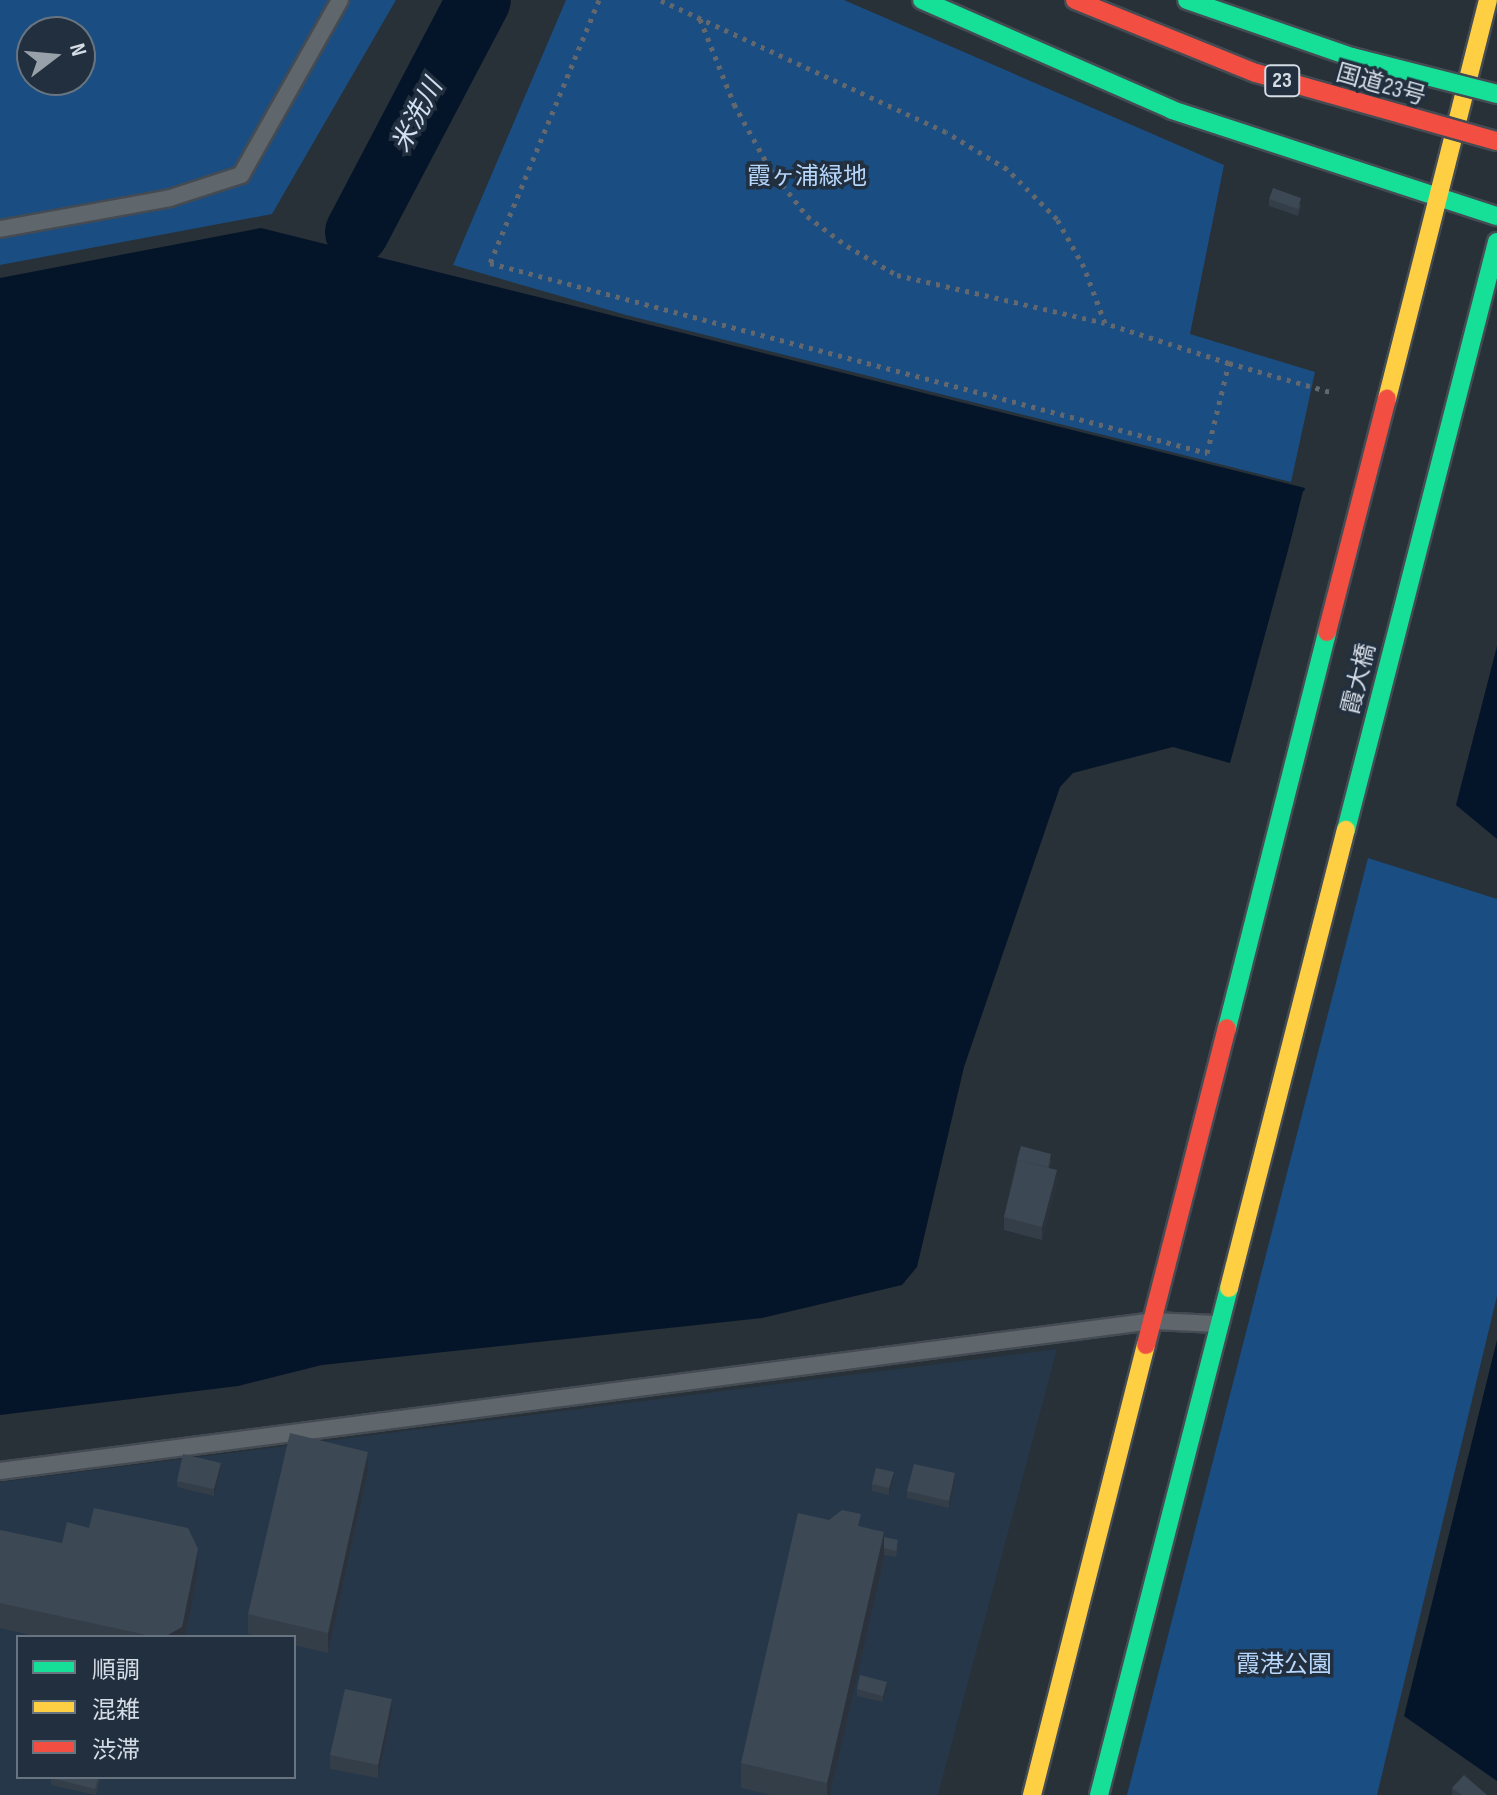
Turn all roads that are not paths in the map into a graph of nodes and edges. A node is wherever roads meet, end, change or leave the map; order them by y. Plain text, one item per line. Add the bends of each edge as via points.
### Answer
1 (340, 0) edge
2 (922, 0) edge
3 (1075, 0) edge
4 (1187, 0) edge
5 (1488, 0) edge
6 (1497, 94) edge
7 (1497, 141) edge
8 (1438, 194) junction
9 (1497, 216) edge
10 (0, 229) edge
11 (1497, 242) edge
12 (1489, 303) edge
13 (1154, 1321) junction
14 (1218, 1324) junction
15 (0, 1471) edge
16 (1032, 1795) edge
17 (1099, 1795) edge

1 - 10 lane via 241,175 170,198
2 - 8 main road via 1172,110
3 - 7 main road, 国道23号 / 23, bridge via 1256,73
4 - 6 main road, 国道23号 / 23, bridge via 1352,57
5 - 8 main road
8 - 9 main road
8 - 13 main road
11 - 12 main road, 霞大橋
12 - 14 main road, 霞大橋 via 1429,500
13 - 14 lane
13 - 15 lane
13 - 16 main road
14 - 17 main road, 霞大橋

